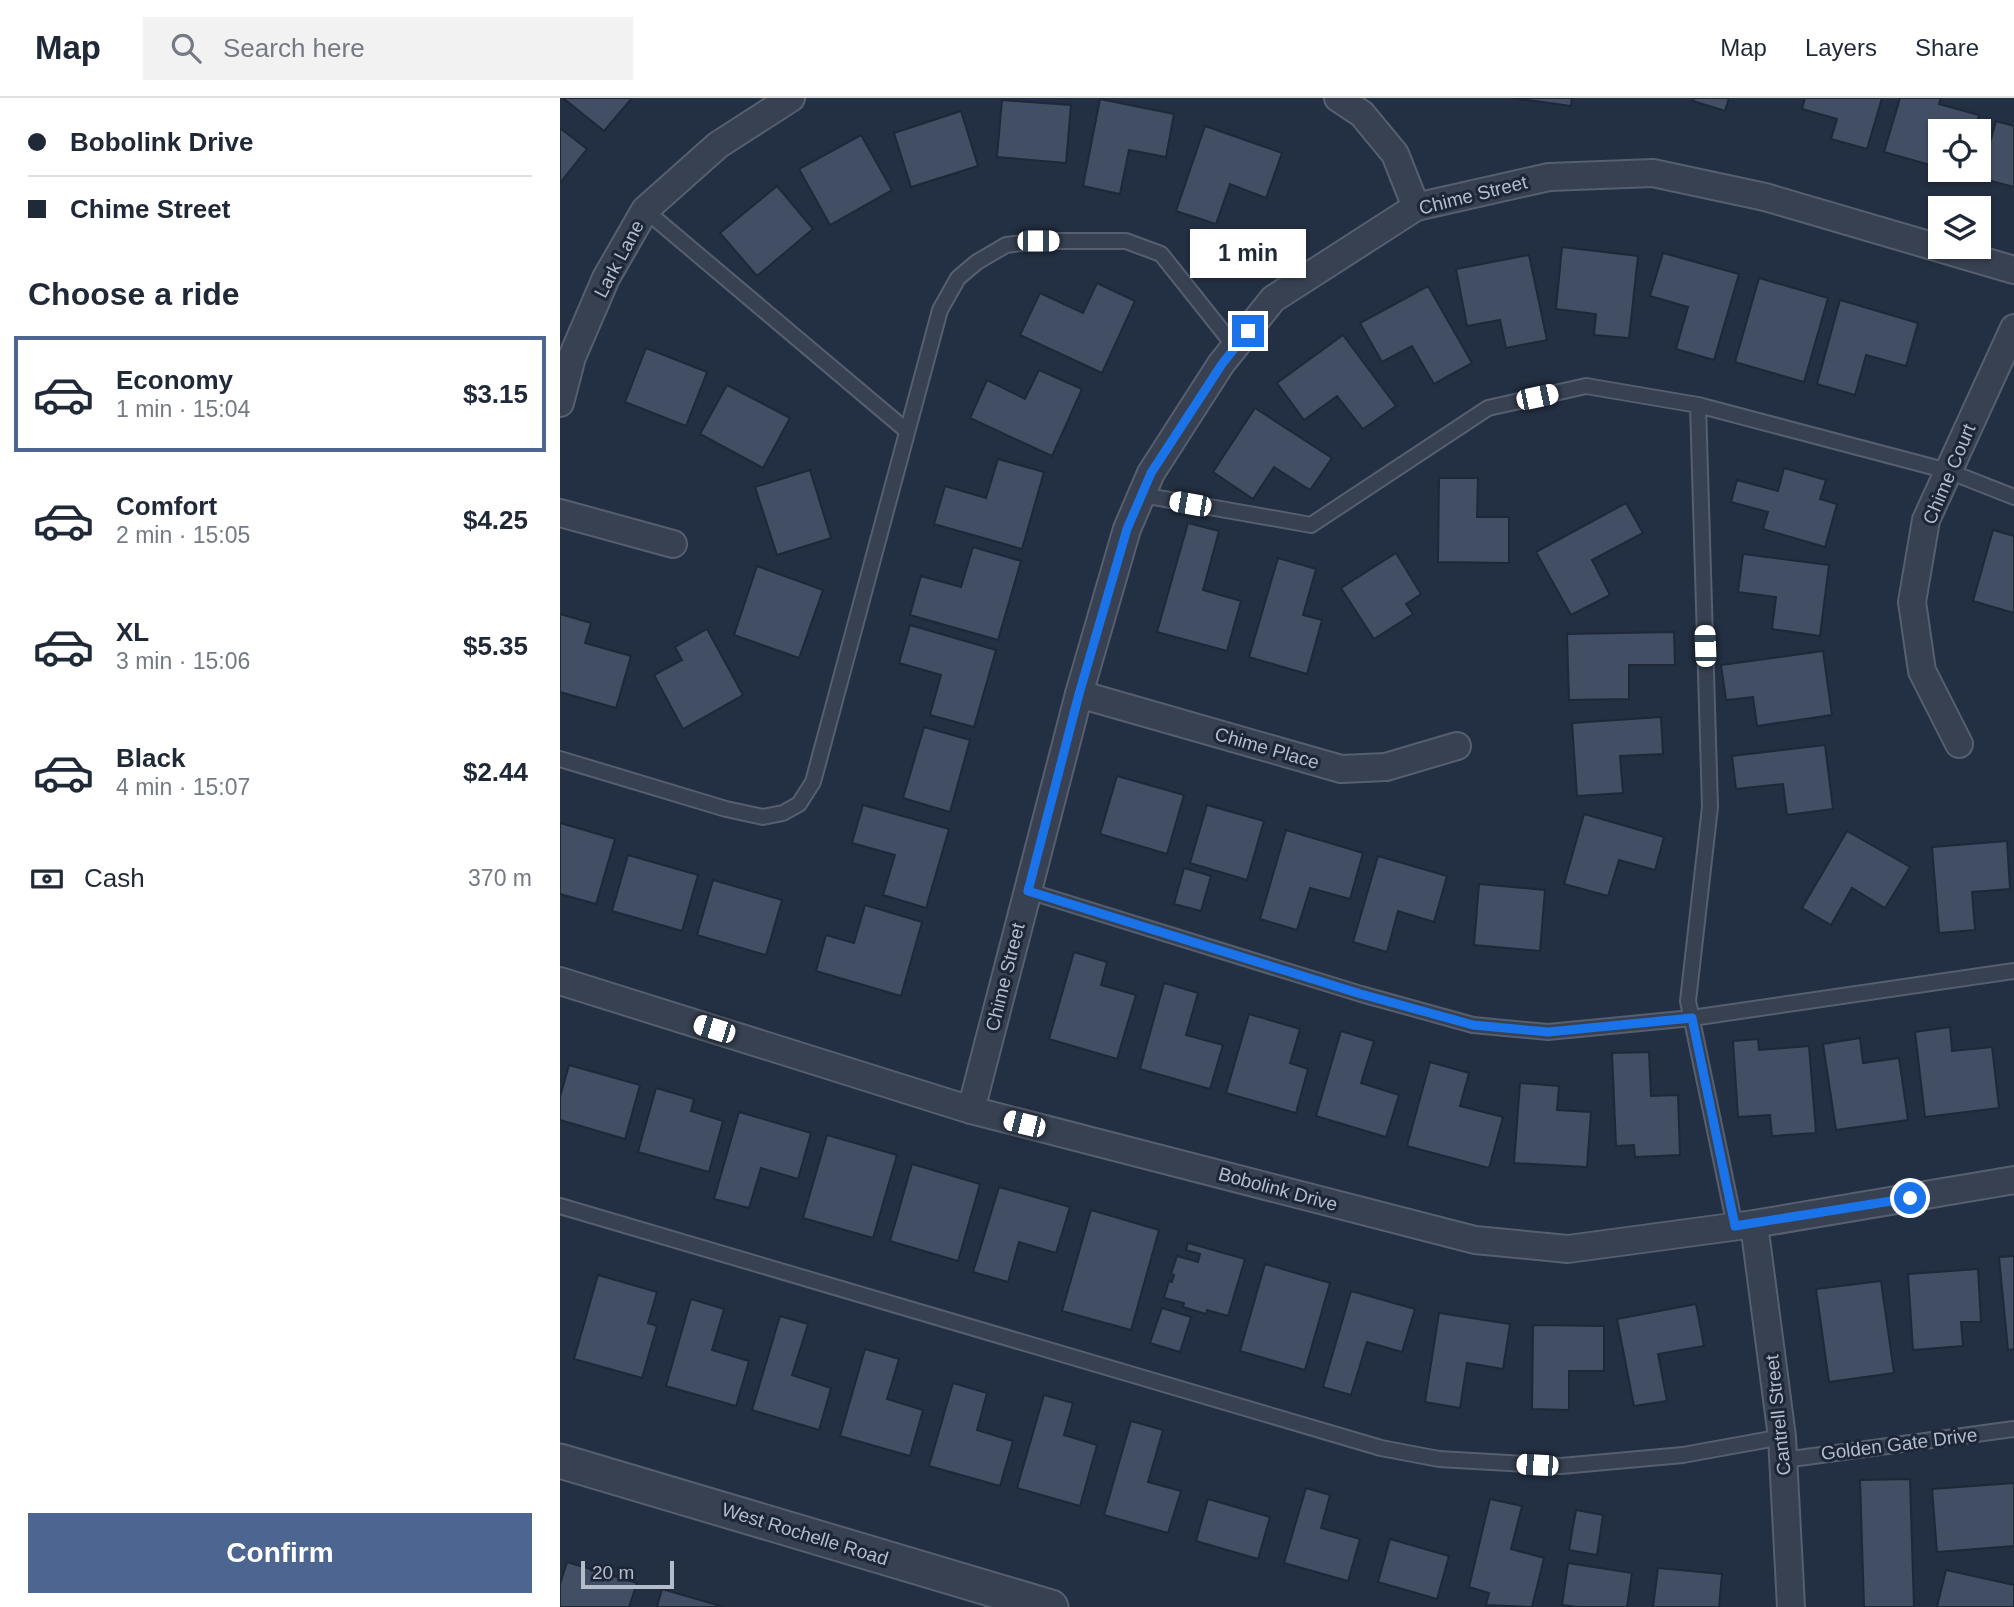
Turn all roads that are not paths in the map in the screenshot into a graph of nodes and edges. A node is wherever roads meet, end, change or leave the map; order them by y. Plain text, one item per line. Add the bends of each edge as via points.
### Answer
1 (791, 98) edge
2 (1338, 98) edge
3 (1416, 207) junction
4 (645, 210) junction
5 (2014, 270) edge
6 (2014, 328) edge
7 (1235, 347) junction
8 (560, 403) edge
9 (1698, 405) junction
10 (906, 431) junction
11 (1948, 471) junction
12 (1142, 495) junction
13 (2014, 497) edge
14 (560, 513) edge
15 (673, 544) dead end
16 (1079, 694) junction
17 (1959, 744) dead end
18 (1457, 746) dead end
19 (560, 759) edge
20 (1028, 891) junction
21 (2014, 971) edge
22 (560, 981) edge
23 (1692, 1018) junction
24 (971, 1110) junction
25 (2014, 1180) edge
26 (560, 1206) edge
27 (1745, 1225) junction
28 (2014, 1429) edge
29 (1783, 1448) junction
30 (560, 1461) edge
31 (1051, 1607) edge
32 (1791, 1607) edge

1 - 4 street, Lark Lane via 718,145
2 - 3 street via 1362,114 1395,154
3 - 5 street, Chime Street via 1549,177 1653,173 1765,197
3 - 7 street, Chime Street via 1273,299
4 - 8 street, Lark Lane via 606,278 572,357
4 - 10 lane
6 - 11 street, Chime Court
7 - 10 lane via 1161,254 1126,241 1006,244 958,278 940,310
7 - 12 street, Chime Street via 1151,473
9 - 11 lane
9 - 12 lane via 1586,386 1488,408 1311,525
9 - 23 lane via 1710,807 1688,1001
10 - 19 lane via 813,782 799,804 763,817
11 - 13 lane
11 - 17 street, Chime Court via 1926,520 1912,602 1923,671
12 - 16 street, Chime Street via 1127,529
14 - 15 street
16 - 18 street, Chime Place via 1341,769 1386,767
16 - 20 street, Chime Street
20 - 23 lane via 1473,1025 1548,1032
20 - 24 street, Chime Street
21 - 23 lane
22 - 24 street, Bobolink Drive
23 - 27 lane
24 - 27 street, Bobolink Drive via 1475,1240 1568,1249
25 - 27 street, Bobolink Drive
26 - 29 lane, Golden Gate Drive via 1381,1448 1439,1459 1561,1466
27 - 29 street, Cantrell Street
28 - 29 lane, Golden Gate Drive
29 - 32 street, Cantrell Street
30 - 31 street, West Rochelle Road

